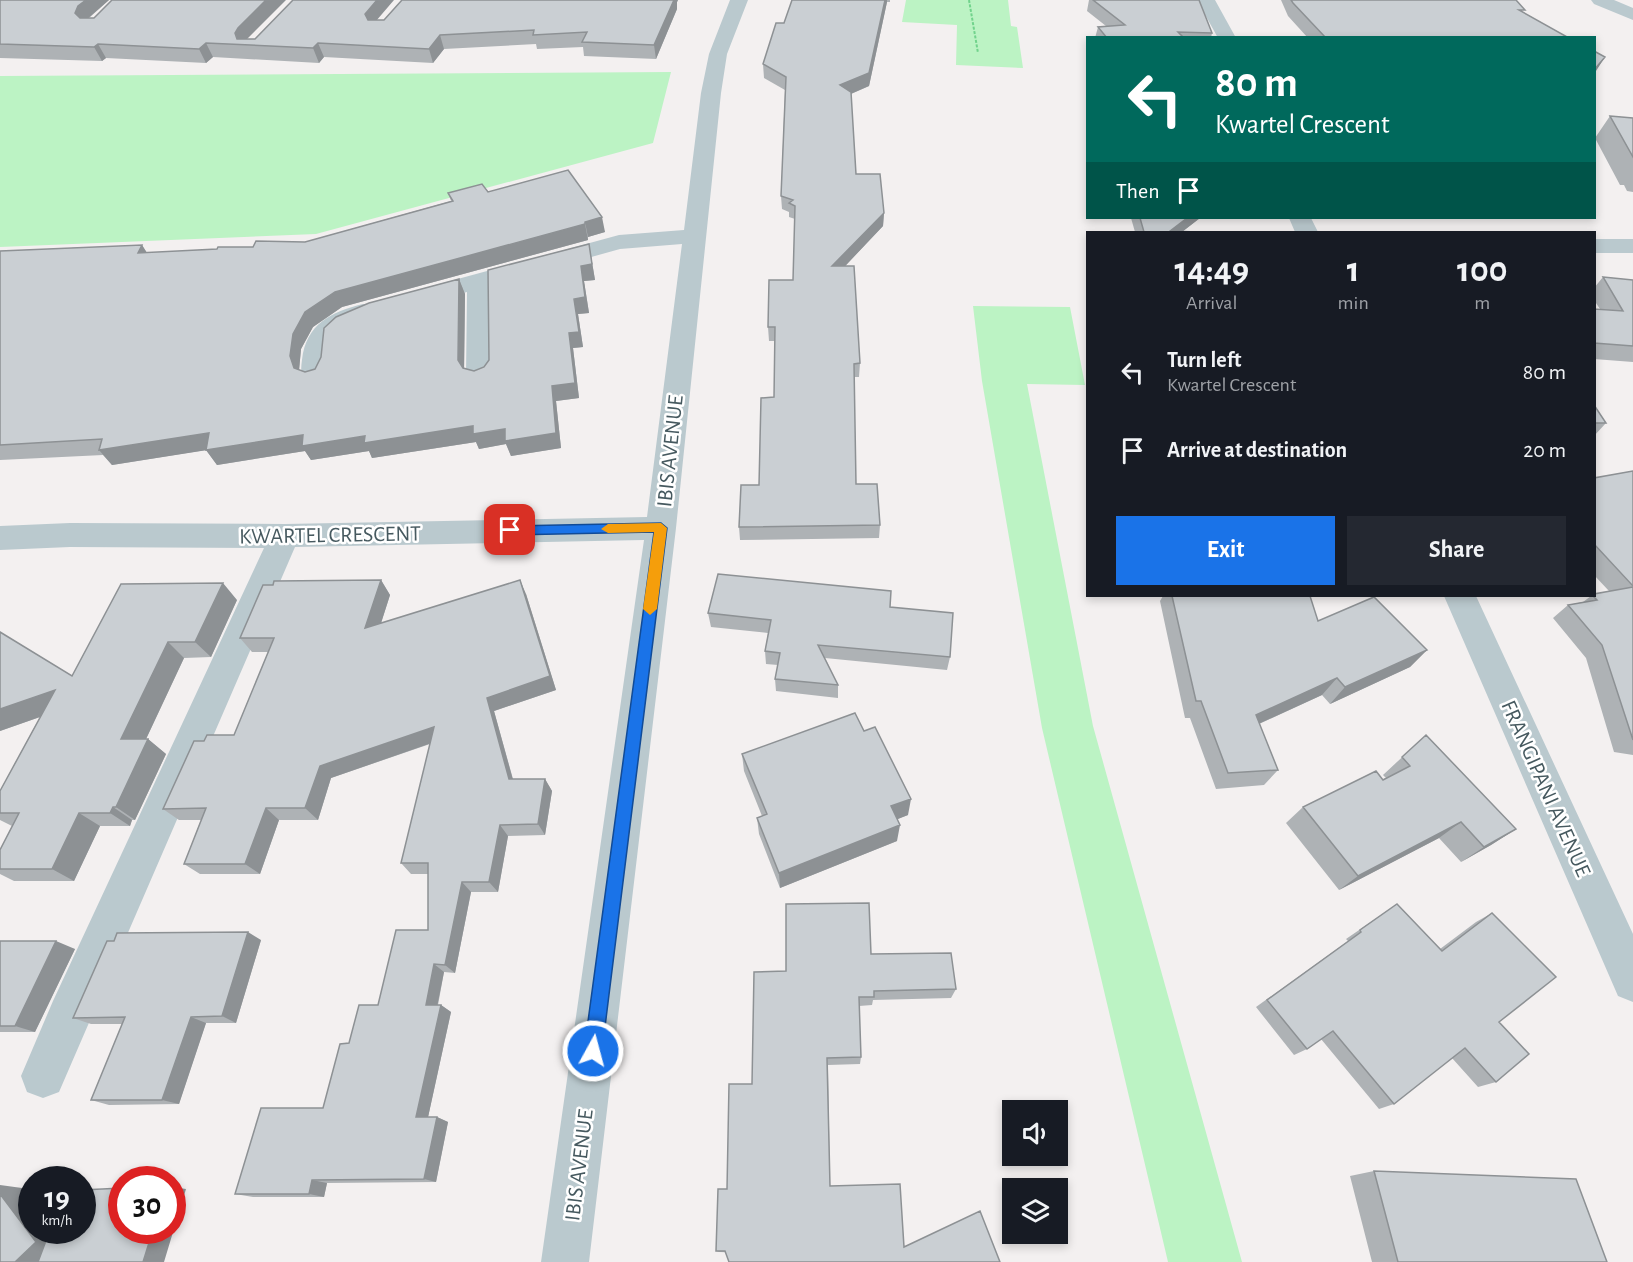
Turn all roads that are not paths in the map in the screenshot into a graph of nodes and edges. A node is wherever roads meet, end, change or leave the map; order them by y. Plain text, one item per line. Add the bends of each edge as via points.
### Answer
1 (739, 0) edge
2 (1206, 0) edge
3 (1600, 0) edge
4 (1633, 15) edge
5 (1226, 36) edge
6 (694, 236) junction
7 (1596, 246) edge
8 (1633, 246) edge
9 (479, 281) junction
10 (479, 375) edge
11 (314, 376) edge
12 (661, 528) junction
13 (285, 536) junction
14 (0, 538) edge
15 (1460, 597) edge
16 (1633, 981) edge
17 (43, 1076) dead end
18 (566, 1262) edge

1 - 6 street, IBIS AVENUE via 718,54
2 - 5 street
3 - 4 street
6 - 9 street via 619,243
6 - 12 street, IBIS AVENUE
7 - 8 street
9 - 10 street
9 - 11 street via 352,315 333,324 318,336
12 - 13 street, KWARTEL CRESCENT
12 - 18 street, IBIS AVENUE
13 - 14 street, KWARTEL CRESCENT
13 - 17 street
15 - 16 street, FRANGIPANI AVENUE

